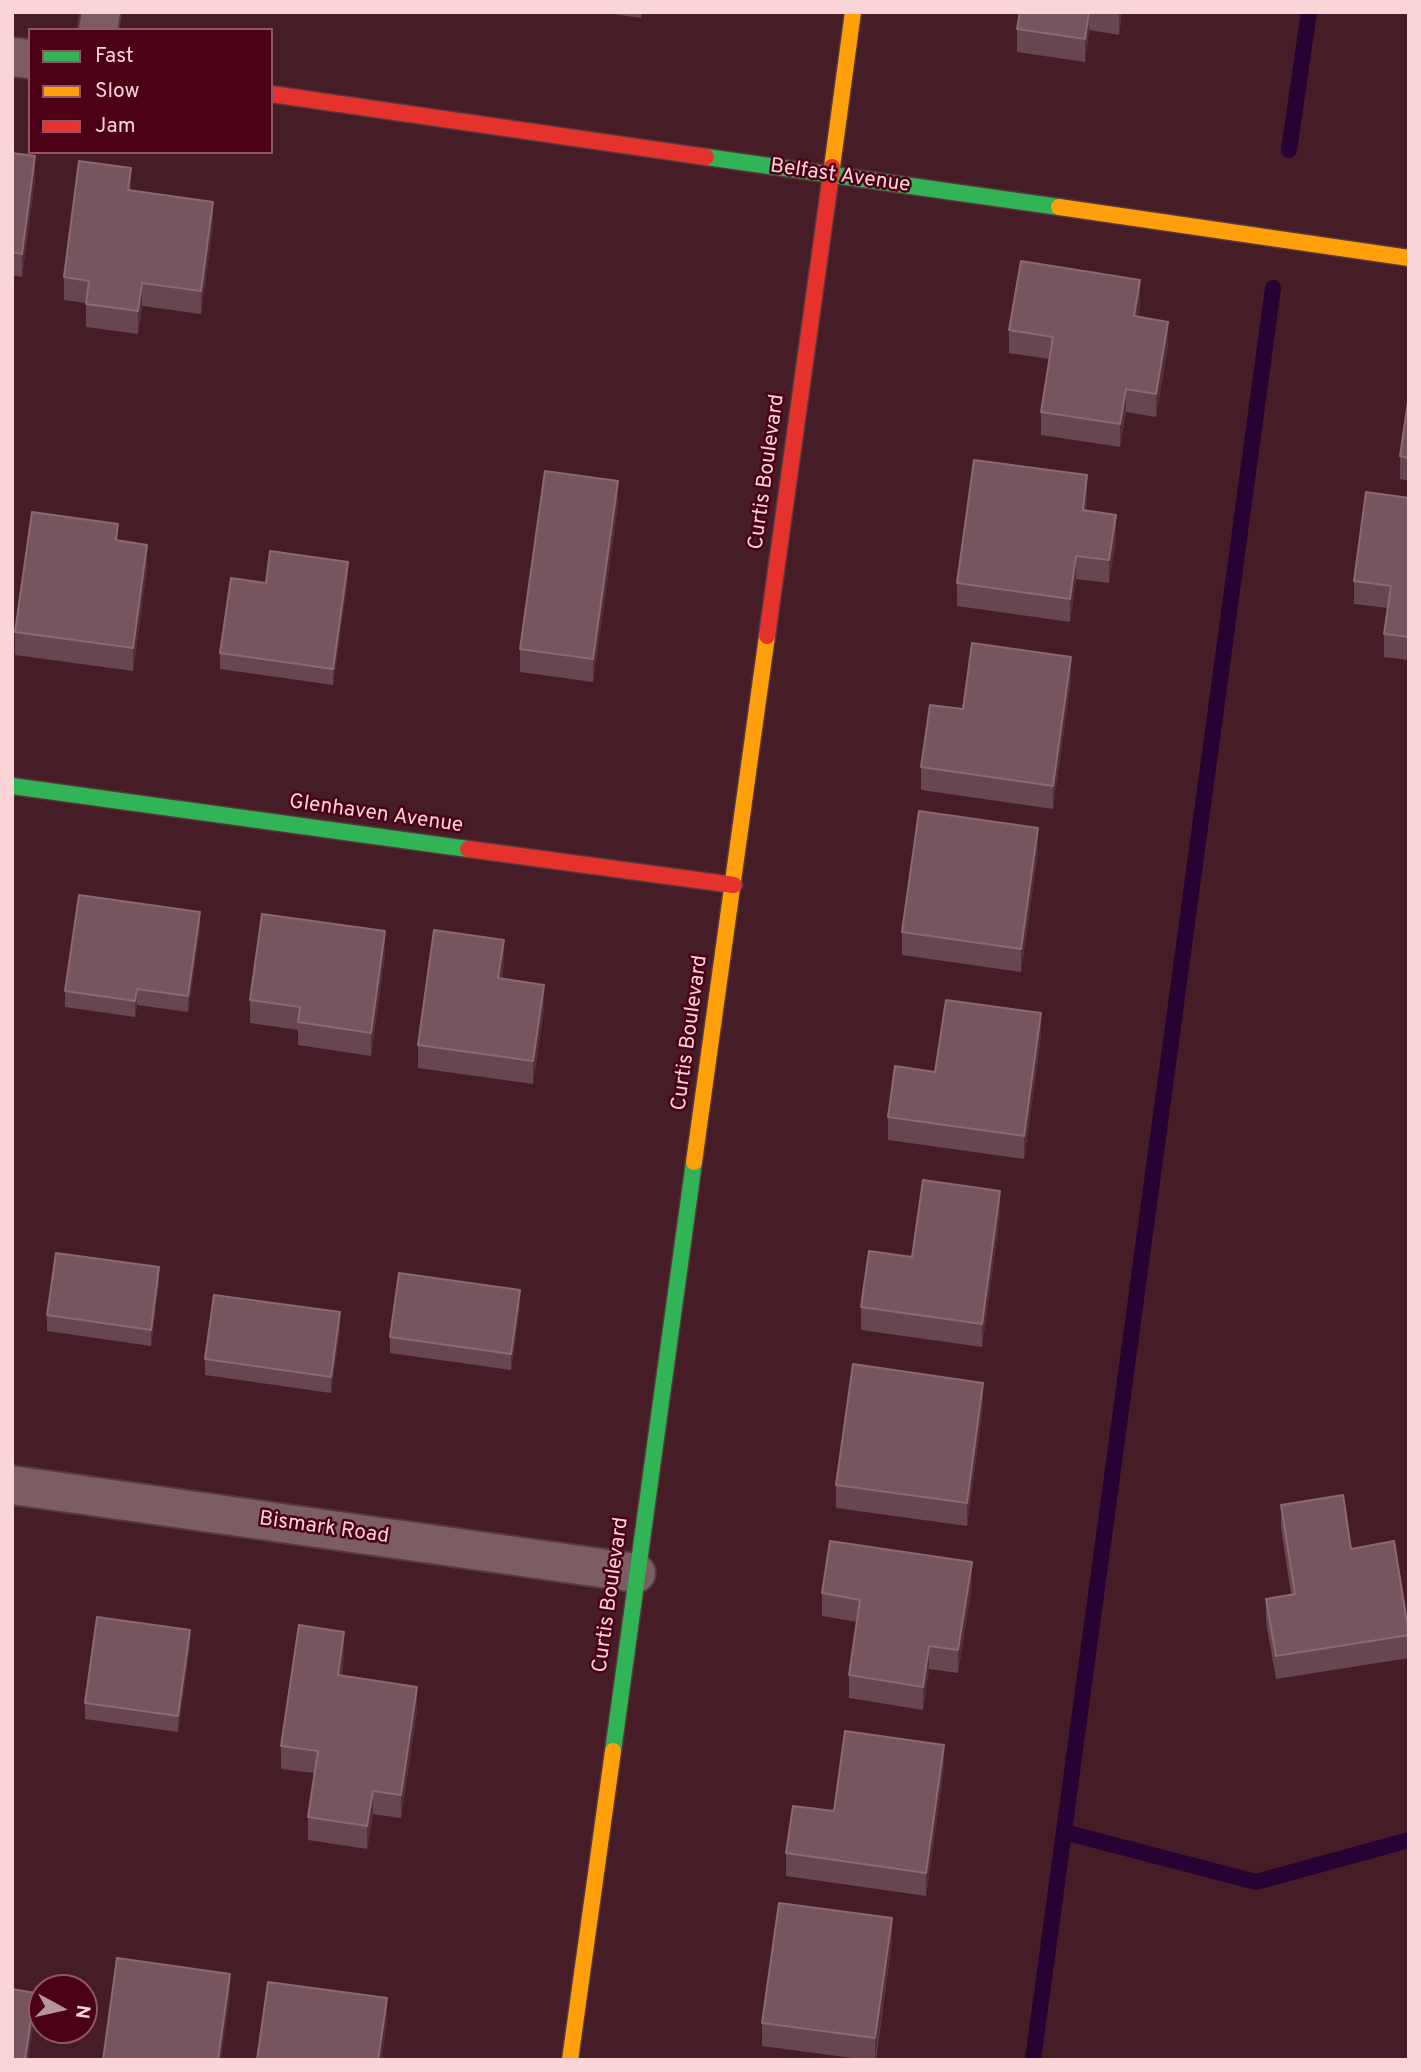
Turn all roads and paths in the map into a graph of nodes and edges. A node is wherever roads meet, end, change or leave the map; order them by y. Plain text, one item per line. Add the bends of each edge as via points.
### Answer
1 (853, 12) edge
2 (273, 94) edge
3 (830, 176) junction
4 (1409, 258) edge
5 (12, 786) edge
6 (734, 885) junction
7 (12, 1485) edge
8 (636, 1573) junction
9 (570, 2060) edge

1 - 3 street, Curtis Boulevard
2 - 3 street, Belfast Avenue
3 - 4 street, Belfast Avenue
3 - 6 street, Curtis Boulevard
5 - 6 street, Glenhaven Avenue
6 - 8 street, Curtis Boulevard
7 - 8 street, Bismark Road
8 - 9 street, Curtis Boulevard

